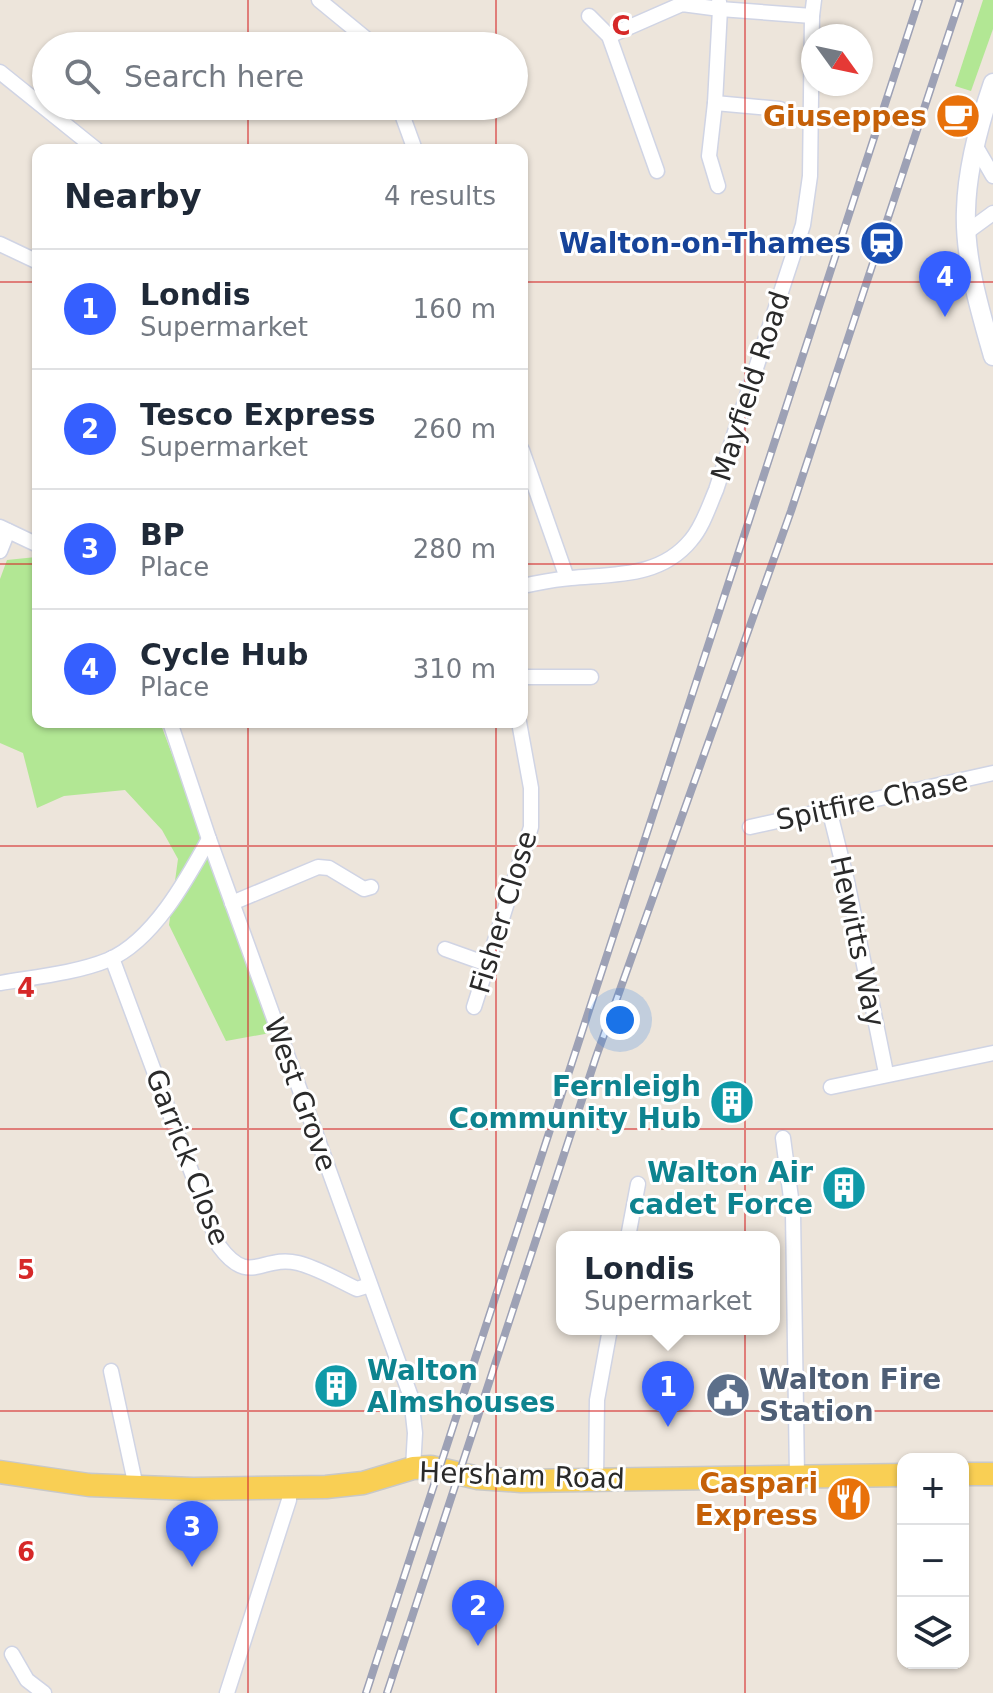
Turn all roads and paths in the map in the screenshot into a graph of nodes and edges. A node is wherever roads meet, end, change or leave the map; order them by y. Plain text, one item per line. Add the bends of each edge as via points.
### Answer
1 (319, 0) edge
2 (814, 0) edge
3 (720, 4) edge
4 (589, 16) dead end
5 (812, 16) junction
6 (358, 32) edge
7 (609, 36) junction
8 (0, 72) edge
9 (993, 83) edge
10 (32, 98) edge
11 (715, 103) junction
12 (780, 109) dead end
13 (60, 120) edge
14 (404, 120) edge
15 (90, 144) edge
16 (413, 144) edge
17 (975, 145) junction
18 (657, 171) dead end
19 (993, 176) edge
20 (718, 186) dead end
21 (993, 213) edge
22 (967, 232) junction
23 (0, 244) edge
24 (32, 259) edge
25 (993, 356) edge
26 (528, 467) edge
27 (4, 529) edge
28 (32, 542) edge
29 (0, 551) edge
30 (567, 578) junction
31 (528, 585) edge
32 (528, 677) edge
33 (591, 677) dead end
34 (172, 728) edge
35 (520, 728) edge
36 (993, 773) edge
37 (829, 809) junction
38 (750, 827) dead end
39 (209, 839) junction
40 (371, 887) dead end
41 (232, 903) junction
42 (445, 949) dead end
43 (112, 958) junction
44 (487, 964) junction
45 (0, 983) edge
46 (474, 1007) dead end
47 (993, 1053) edge
48 (886, 1073) junction
49 (831, 1087) dead end
50 (783, 1138) dead end
51 (638, 1184) dead end
52 (629, 1231) edge
53 (370, 1285) junction
54 (609, 1335) edge
55 (111, 1371) dead end
56 (413, 1468) junction
57 (0, 1472) edge
58 (969, 1474) edge
59 (993, 1474) edge
60 (897, 1475) edge
61 (797, 1476) junction
62 (596, 1480) junction
63 (136, 1487) junction
64 (289, 1487) junction
65 (12, 1654) dead end
66 (44, 1693) edge
67 (227, 1693) edge

1 - 6 street
2 - 5 street, Mayfield Road
3 - 5 street
3 - 7 street via 682,4
3 - 11 street
4 - 7 street
5 - 30 street, Mayfield Road via 810,163 803,225 716,490 693,538 671,560 623,575
7 - 18 street
8 - 10 street
9 - 17 street
11 - 12 street
11 - 20 street via 709,156
13 - 15 street
14 - 16 street
17 - 19 street
17 - 22 street
21 - 22 street
22 - 25 street
23 - 24 street
26 - 30 street
27 - 28 street
27 - 29 street
30 - 31 street, Mayfield Road
32 - 33 street
34 - 39 street, West Grove
35 - 44 street, Fisher Close via 531,788 531,827
36 - 37 street, Spitfire Chase
37 - 38 street, Spitfire Chase
37 - 48 street, Hewitts Way
39 - 41 street, West Grove
39 - 43 street via 178,896
40 - 41 street via 364,889 318,867
41 - 53 street, West Grove
42 - 44 street
43 - 45 street
43 - 53 street, Garrick Close via 219,1246 228,1258 250,1269 286,1261 302,1264 357,1289
44 - 46 street, Fisher Close
47 - 48 street
48 - 49 street
50 - 61 street via 793,1213
51 - 52 street
53 - 56 street, West Grove via 411,1397
54 - 62 street via 597,1400
55 - 63 street
56 - 62 main road, Hersham Road via 492,1479
56 - 64 main road, Hersham Road via 363,1483
57 - 63 main road, Hersham Road
58 - 59 main road
60 - 61 main road, Hersham Road
61 - 62 main road, Hersham Road
63 - 64 main road, Hersham Road
64 - 67 street
65 - 66 street via 27,1680

